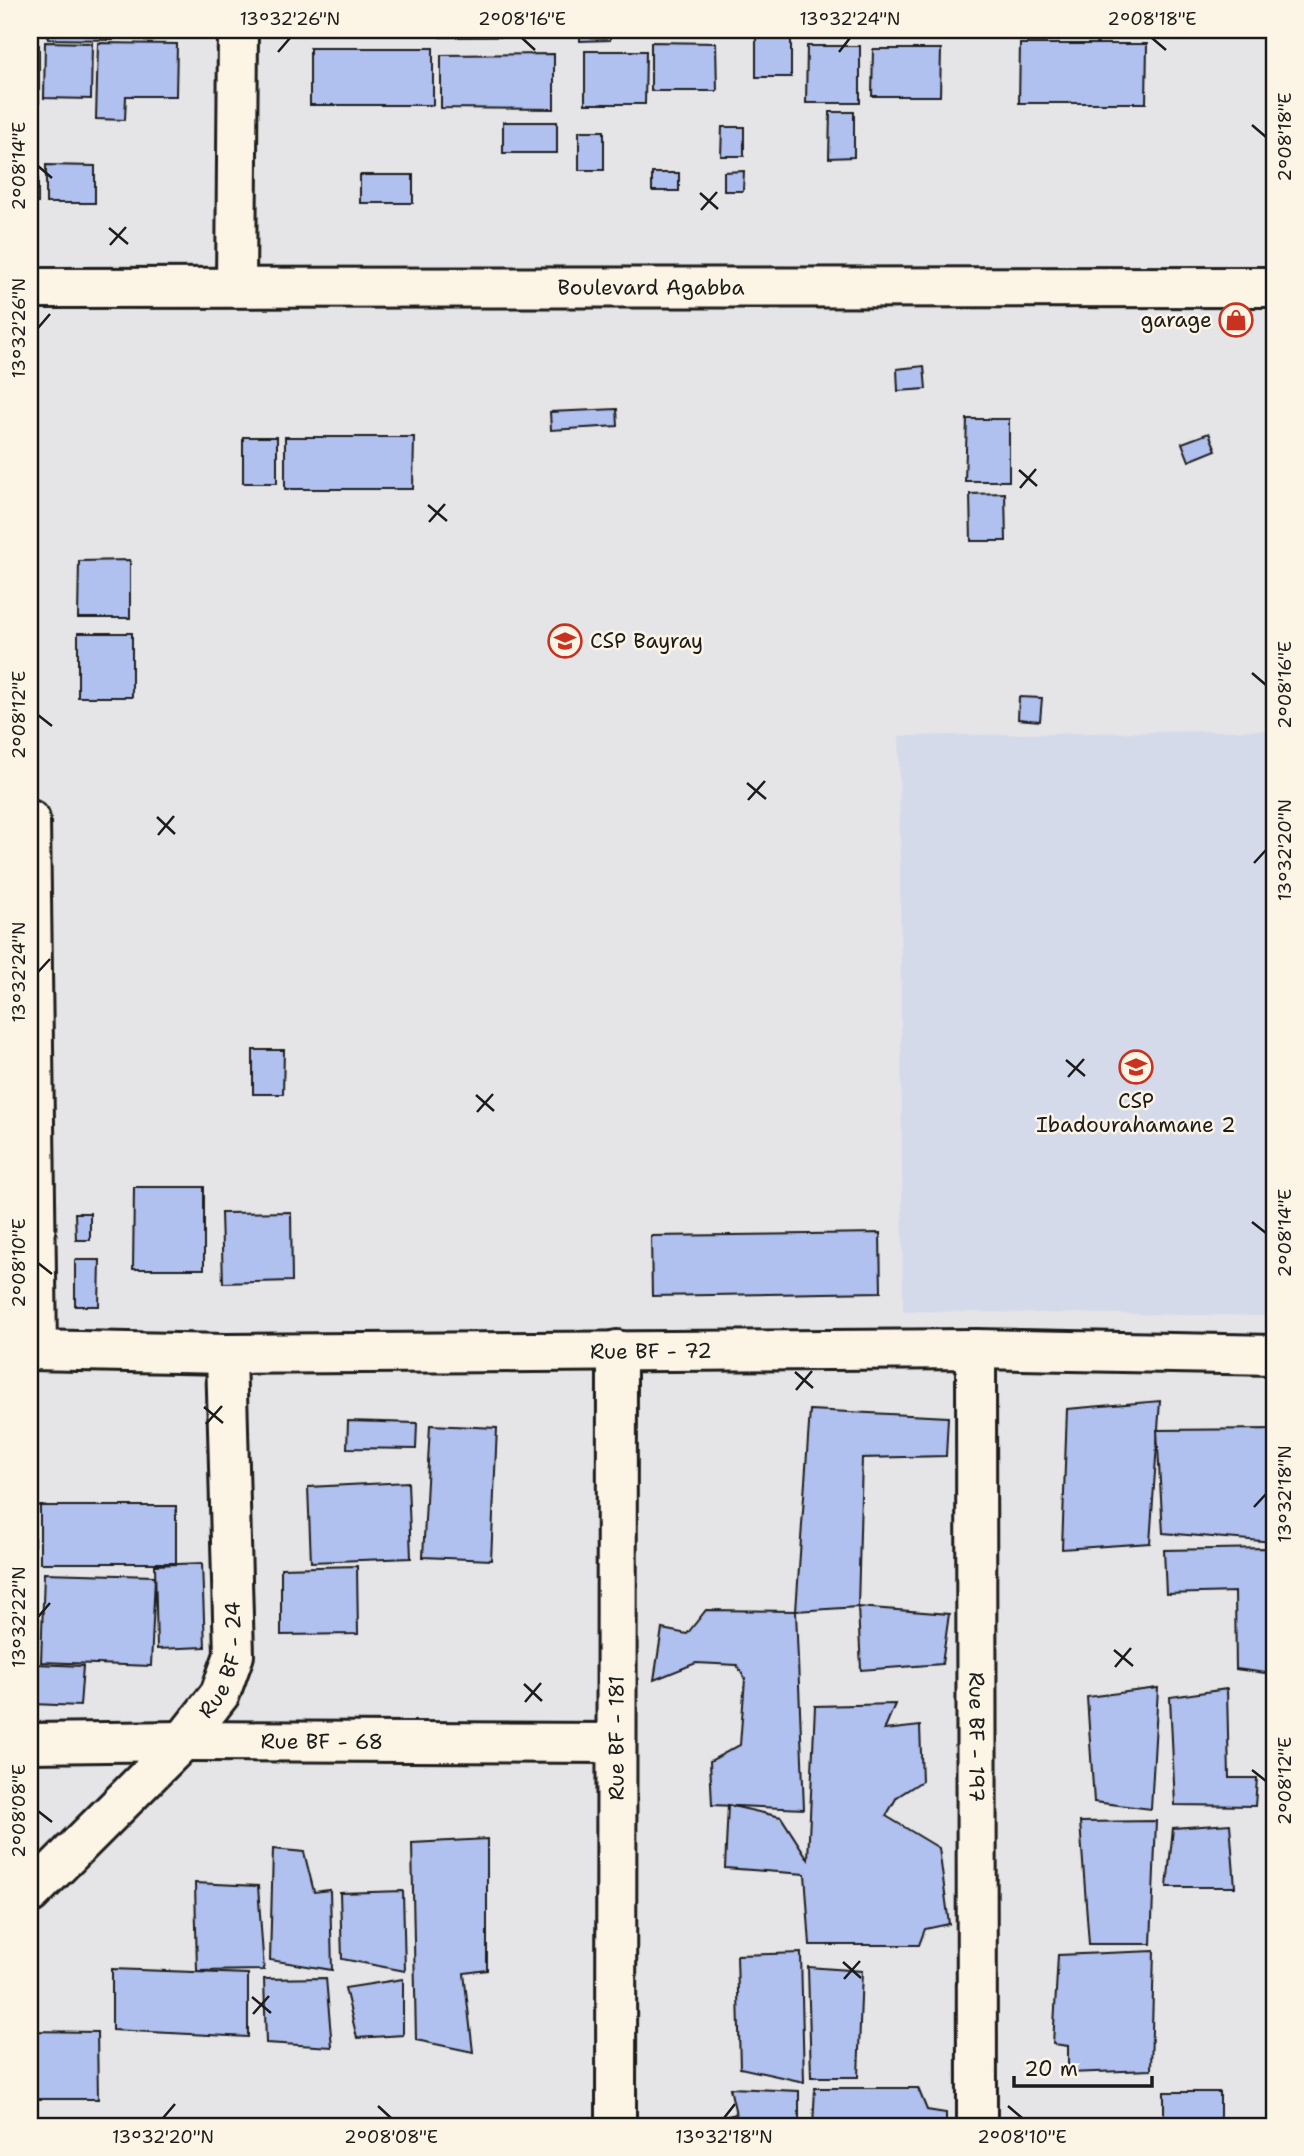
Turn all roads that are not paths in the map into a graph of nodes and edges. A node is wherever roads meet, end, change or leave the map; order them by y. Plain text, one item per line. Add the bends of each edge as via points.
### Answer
1 (238, 30) edge
2 (236, 287) junction
3 (1274, 287) edge
4 (30, 288) edge
5 (30, 820) edge
6 (976, 1349) junction
7 (33, 1350) edge
8 (617, 1350) junction
9 (226, 1354) junction
10 (1274, 1354) edge
11 (183, 1741) junction
12 (616, 1742) junction
13 (30, 1743) edge
14 (30, 1894) edge
15 (616, 2126) edge
16 (977, 2126) edge

1 - 2 street
2 - 3 street, Boulevard Agabba
2 - 4 street, Boulevard Agabba
5 - 7 street
6 - 8 street, Rue BF - 72
6 - 10 street, Rue BF - 72
6 - 16 street, Rue BF - 197
7 - 9 street, Rue BF - 72
8 - 9 street, Rue BF - 72
8 - 12 street, Rue BF - 181
9 - 11 street, Rue BF - 24 via 234,1655 220,1694
11 - 12 street, Rue BF - 68
11 - 13 street, Rue BF - 68
11 - 14 street, Rue BF - 24
12 - 15 street, Rue BF - 181

